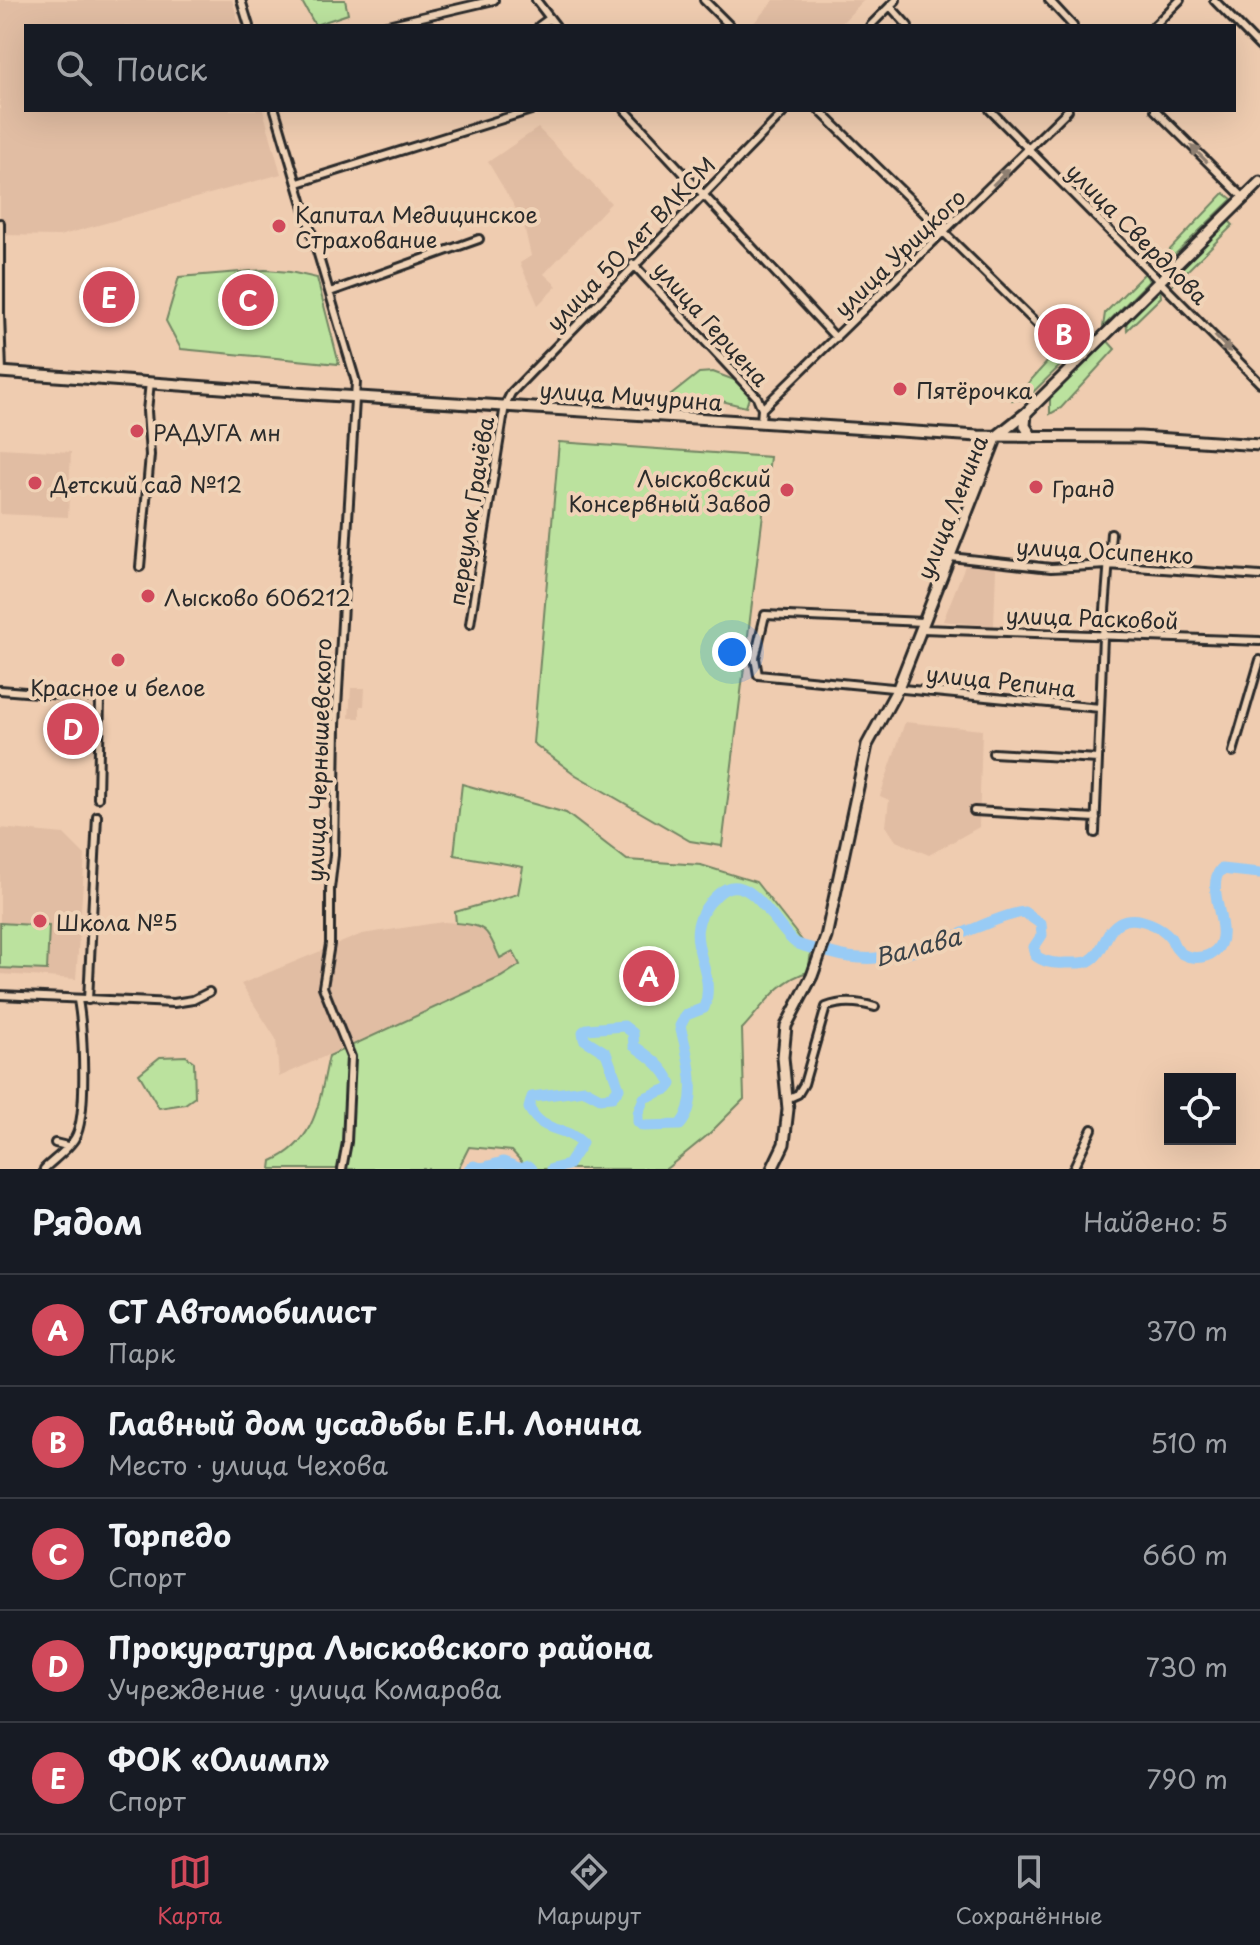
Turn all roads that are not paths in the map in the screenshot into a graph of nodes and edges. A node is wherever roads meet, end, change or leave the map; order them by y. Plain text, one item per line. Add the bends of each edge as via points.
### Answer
1 (241, 0) edge
2 (494, 0) edge
3 (536, 0) edge
4 (704, 0) edge
5 (896, 0) edge
6 (1049, 0) edge
7 (1180, 0) edge
8 (1214, 0) edge
9 (890, 6) junction
10 (550, 18) junction
11 (248, 24) edge
12 (392, 24) edge
13 (542, 24) edge
14 (554, 24) edge
15 (728, 24) edge
16 (872, 24) edge
17 (906, 24) edge
18 (1071, 24) edge
19 (1156, 24) edge
20 (1260, 47) edge
21 (276, 112) edge
22 (525, 112) edge
23 (627, 112) edge
24 (784, 112) edge
25 (821, 112) edge
26 (992, 112) edge
27 (1066, 112) edge
28 (1157, 112) edge
29 (1029, 149) junction
30 (1260, 182) edge
31 (298, 183) junction
32 (702, 194) junction
33 (1244, 198) junction
34 (0, 223) edge
35 (945, 232) junction
36 (479, 239) dead end
37 (633, 264) junction
38 (1160, 280) junction
39 (330, 292) junction
40 (0, 314) edge
41 (836, 338) junction
42 (1077, 363) junction
43 (1, 372) edge
44 (150, 382) junction
45 (1260, 383) edge
46 (355, 396) junction
47 (505, 405) junction
48 (762, 409) junction
49 (1026, 413) junction
50 (761, 421) junction
51 (997, 436) junction
52 (1032, 437) junction
53 (1260, 445) edge
54 (1111, 533) dead end
55 (950, 557) junction
56 (1108, 565) junction
57 (140, 567) dead end
58 (1260, 576) edge
59 (765, 615) joint
60 (470, 624) dead end
61 (924, 625) junction
62 (1103, 636) junction
63 (1260, 641) edge
64 (1260, 660) edge
65 (898, 688) junction
66 (0, 690) edge
67 (1100, 708) junction
68 (1233, 752) dead end
69 (993, 753) dead end
70 (1098, 759) junction
71 (98, 798) dead end
72 (974, 811) dead end
73 (97, 816) dead end
74 (1096, 818) junction
75 (1095, 833) dead end
76 (209, 992) dead end
77 (0, 995) edge
78 (78, 1000) junction
79 (88, 1000) junction
80 (875, 1007) dead end
81 (789, 1098) junction
82 (1092, 1129) dead end
83 (55, 1143) dead end
84 (67, 1146) junction
85 (44, 1169) edge
86 (342, 1169) edge
87 (772, 1169) edge
88 (1073, 1169) edge

1 - 11 street
2 - 12 street
3 - 10 street
4 - 15 street
5 - 9 street
6 - 18 street
7 - 19 street
8 - 20 street
9 - 16 street
9 - 17 street
10 - 13 street
10 - 14 street
21 - 31 street, улица Чернышевского
22 - 31 street
23 - 32 street
24 - 32 street, улица 50 лет ВЛКСМ
25 - 35 street
26 - 29 street, улица Свердлова
27 - 29 street, улица Урицкого
33 -> 28 street
35 -> 29 street, улица Урицкого
29 - 38 street, улица Свердлова
30 - 33 main road, улица Ленина
31 - 39 street, улица Чернышевского
32 - 37 street, улица 50 лет ВЛКСМ
32 - 41 street
33 - 38 main road, улица Ленина
34 - 40 street
35 - 41 street, улица Урицкого
35 - 42 street
36 - 39 street
37 - 47 street, улица 50 лет ВЛКСМ via 517,383
37 - 48 street, улица Герцена via 757,397
38 - 42 main road, улица Ленина
38 -> 45 street, улица Свердлова
39 - 46 street, улица Чернышевского via 355,372
40 - 43 street
41 - 48 street, улица Урицкого
42 - 49 main road, улица Ленина
43 - 44 main road, улица Мичурина
44 - 46 main road, улица Мичурина
44 - 57 street
46 - 47 main road, улица Мичурина
46 - 86 street, улица Чернышевского via 330,944 323,987 351,1057
47 - 50 main road, улица Мичурина
47 - 60 street, переулок Грачёва
48 - 50 street
49 - 51 main road, улица Ленина
49 - 52 main road via 1025,426
50 - 51 main road, улица Мичурина
51 - 52 main road, улица Мичурина
51 - 55 main road, улица Ленина
52 - 53 main road, улица Мичурина
54 - 56 street
55 - 56 street, улица Осипенко via 1051,568
55 - 61 main road, улица Ленина
56 - 58 street, улица Осипенко
56 - 62 street
59 - 61 street, улица Расковой
59 - 65 street, улица Репина via 755,658 758,675
61 - 62 street, улица Расковой
61 - 65 main road, улица Ленина
62 - 63 street, улица Расковой
62 - 67 street
64 - 68 street
65 - 67 street, улица Репина
65 - 81 main road, улица Ленина via 867,745 826,937 786,1026 783,1057
66 - 71 street via 100,698
67 - 70 street
69 - 70 street
70 - 74 street
72 - 74 street
73 - 79 street
74 - 75 street
76 - 79 street via 174,1003
77 - 78 street
78 - 79 street
78 - 84 street via 81,1120 75,1140
80 - 81 street via 826,1007 804,1084
81 - 87 main road, улица Ленина via 784,1144
82 - 88 street
83 - 84 street
84 - 85 street

